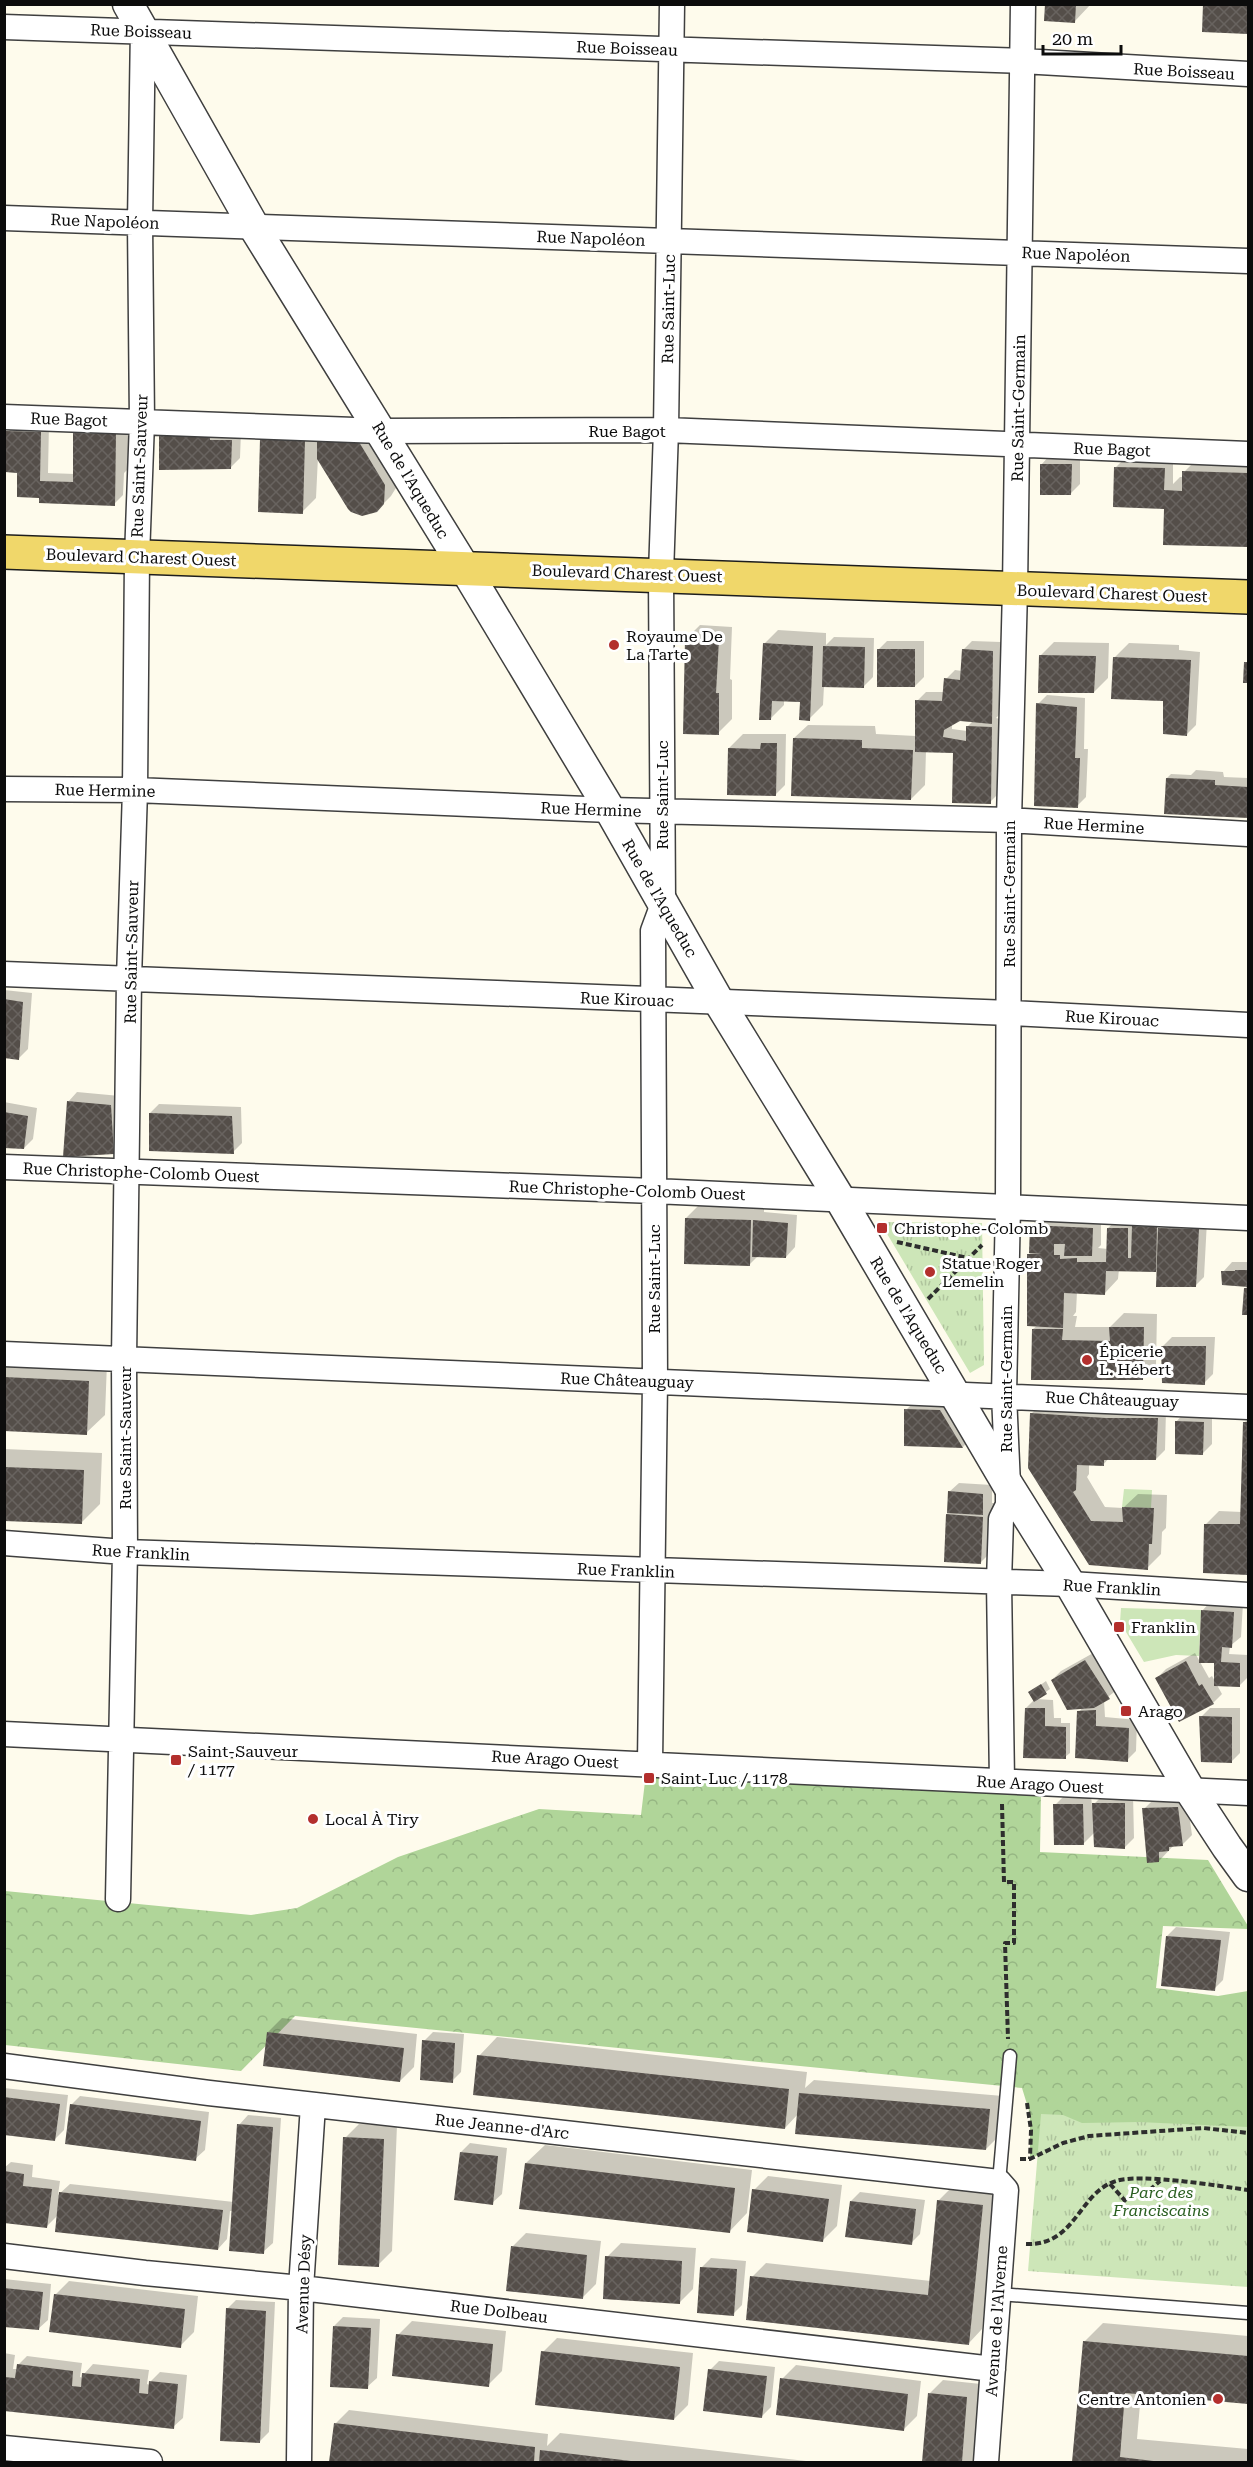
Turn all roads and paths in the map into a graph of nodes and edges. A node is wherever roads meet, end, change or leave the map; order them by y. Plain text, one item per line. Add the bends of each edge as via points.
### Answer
1 (128, 4) edge
2 (672, 4) edge
3 (1023, 4) edge
4 (143, 18) edge
5 (4, 27) edge
6 (672, 49) junction
7 (1022, 62) junction
8 (1248, 74) edge
9 (4, 218) edge
10 (140, 223) junction
11 (254, 227) junction
12 (669, 241) junction
13 (1020, 252) junction
14 (1248, 261) edge
15 (4, 417) edge
16 (142, 422) junction
17 (666, 430) junction
18 (381, 431) junction
19 (1017, 446) junction
20 (1248, 453) edge
21 (4, 552) edge
22 (137, 557) junction
23 (464, 567) junction
24 (661, 574) junction
25 (1015, 590) junction
26 (1248, 597) edge
27 (4, 789) edge
28 (135, 790) junction
29 (610, 810) junction
30 (662, 811) junction
31 (1009, 820) junction
32 (1248, 834) edge
33 (663, 904) junction
34 (4, 974) edge
35 (129, 979) junction
36 (655, 1000) junction
37 (719, 1002) junction
38 (1010, 1013) junction
39 (1248, 1025) edge
40 (4, 1167) edge
41 (128, 1171) junction
42 (654, 1191) junction
43 (840, 1199) junction
44 (1008, 1206) junction
45 (1248, 1218) edge
46 (887, 1239) dead end
47 (987, 1240) dead end
48 (969, 1258) junction
49 (924, 1302) dead end
50 (4, 1354) edge
51 (124, 1360) junction
52 (655, 1381) junction
53 (956, 1394) junction
54 (1004, 1395) junction
55 (1248, 1407) edge
56 (1008, 1485) junction
57 (4, 1543) edge
58 (125, 1552) junction
59 (651, 1571) junction
60 (999, 1582) junction
61 (1070, 1584) junction
62 (1248, 1595) edge
63 (4, 1734) edge
64 (120, 1740) junction
65 (650, 1763) junction
66 (1002, 1789) junction
67 (1191, 1792) junction
68 (1248, 1793) edge
69 (1248, 1876) edge
70 (118, 1899) dead end
71 (1009, 2050) joint
72 (4, 2066) edge
73 (314, 2105) junction
74 (1248, 2133) edge
75 (1001, 2170) junction
76 (1160, 2180) junction
77 (1110, 2184) junction
78 (1248, 2190) edge
79 (1143, 2196) dead end
80 (1128, 2204) dead end
81 (1002, 2242) junction
82 (4, 2256) edge
83 (301, 2288) junction
84 (999, 2294) junction
85 (1248, 2313) edge
86 (993, 2369) junction
87 (4, 2448) edge
88 (150, 2463) edge
89 (299, 2463) edge
90 (986, 2463) edge

1 - 4 street, Rue de l'Aqueduc
2 - 6 street, Rue Saint-Luc
3 - 7 street, Rue Saint-Germain
4 - 5 street, Rue Boisseau
4 - 6 street, Rue Boisseau
4 - 10 street, Rue Saint-Sauveur
4 - 11 street, Rue de l'Aqueduc
6 - 7 street, Rue Boisseau
6 - 12 street, Rue Saint-Luc
7 - 8 street, Rue Boisseau
7 - 13 street, Rue Saint-Germain
9 - 10 street, Rue Napoléon
10 - 11 street, Rue Napoléon
10 - 16 street, Rue Saint-Sauveur
11 - 12 street, Rue Napoléon
11 - 18 street, Rue de l'Aqueduc
12 - 13 street, Rue Napoléon
12 - 17 street, Rue Saint-Luc
13 - 14 street, Rue Napoléon
13 - 19 street, Rue Saint-Germain
15 - 16 street, Rue Bagot
16 - 18 street, Rue Bagot
16 - 22 street, Rue Saint-Sauveur
17 - 18 street, Rue Bagot
17 - 19 street, Rue Bagot
17 - 24 street, Rue Saint-Luc
18 - 23 street, Rue de l'Aqueduc
19 - 20 street, Rue Bagot
19 - 25 street, Rue Saint-Germain
21 - 22 main road, Boulevard Charest Ouest
22 - 23 main road, Boulevard Charest Ouest
22 - 28 street, Rue Saint-Sauveur
23 - 24 main road, Boulevard Charest Ouest
23 - 29 street, Rue de l'Aqueduc
24 - 25 main road, Boulevard Charest Ouest
24 - 30 street, Rue Saint-Luc
25 - 26 main road, Boulevard Charest Ouest
25 - 31 street, Rue Saint-Germain
27 - 28 street, Rue Hermine
28 - 29 street, Rue Hermine
28 - 35 street, Rue Saint-Sauveur
29 - 30 street, Rue Hermine
29 - 33 street, Rue de l'Aqueduc
30 - 31 street, Rue Hermine
30 - 33 street, Rue Saint-Luc
31 - 32 street, Rue Hermine
31 - 38 street, Rue Saint-Germain
33 - 36 street, Rue Saint-Luc via 653,931
33 - 37 street, Rue de l'Aqueduc
34 - 35 street, Rue Kirouac
35 - 36 street, Rue Kirouac
35 - 41 street, Rue Saint-Sauveur
36 - 37 street, Rue Kirouac
36 - 42 street, Rue Saint-Luc
37 - 38 street, Rue Kirouac
37 - 43 street, Rue de l'Aqueduc
38 - 39 street, Rue Kirouac
38 - 44 street, Rue Saint-Germain
40 - 41 street, Rue Christophe-Colomb Ouest
41 - 42 street, Rue Christophe-Colomb Ouest
41 - 51 street, Rue Saint-Sauveur
42 - 43 street, Rue Christophe-Colomb Ouest
42 - 52 street, Rue Saint-Luc
43 - 44 street, Rue Christophe-Colomb Ouest
43 - 53 street, Rue de l'Aqueduc
44 - 45 street, Rue Christophe-Colomb Ouest
44 - 54 street, Rue Saint-Germain
46 - 48 path
47 - 48 path
48 - 49 path
50 - 51 street, Rue Châteauguay
51 - 52 street, Rue Châteauguay
51 - 58 street, Rue Saint-Sauveur
52 - 53 street, Rue Châteauguay
52 - 59 street, Rue Saint-Luc
53 - 54 street, Rue Châteauguay
53 - 56 street, Rue de l'Aqueduc
54 - 55 street, Rue Châteauguay
54 - 56 street, Rue Saint-Germain
56 - 60 street, Rue Saint-Germain via 1008,1505 1001,1519
56 - 61 street, Rue de l'Aqueduc
57 - 58 street, Rue Franklin
58 - 59 street, Rue Franklin
58 - 64 street, Rue Saint-Sauveur
59 - 60 street, Rue Franklin
59 - 65 street, Rue Saint-Luc
60 - 61 street, Rue Franklin
60 - 66 street, Rue Saint-Germain
61 - 62 street, Rue Franklin
61 - 67 street, Rue de l'Aqueduc
63 - 64 street, Rue Arago Ouest
64 - 65 street, Rue Arago Ouest
64 - 70 street, Rue Saint-Sauveur
65 - 66 street, Rue Arago Ouest
66 - 67 street, Rue Arago Ouest
66 - 71 path via 1004,1882 1014,1882 1014,1943 1005,1943
67 - 68 street, Rue Arago Ouest
67 - 69 street, Rue de l'Aqueduc
71 - 75 lane
72 - 73 street, Rue Jeanne-d'Arc
73 - 75 street, Rue Jeanne-d'Arc
73 - 83 street, Avenue Désy
74 - 75 path via 1203,2128 1089,2136
75 - 81 street, Avenue de l'Alverne via 1006,2190
76 - 77 path via 1139,2178
76 - 78 path
76 - 79 path
77 - 80 path
77 - 81 path via 1047,2243
81 - 84 street, Avenue de l'Alverne
82 - 83 street, Rue Dolbeau
83 - 86 street, Rue Dolbeau
83 - 89 street, Avenue Désy
84 - 85 lane
84 - 86 street, Avenue de l'Alverne
86 - 90 street, Avenue de l'Alverne
87 - 88 street

